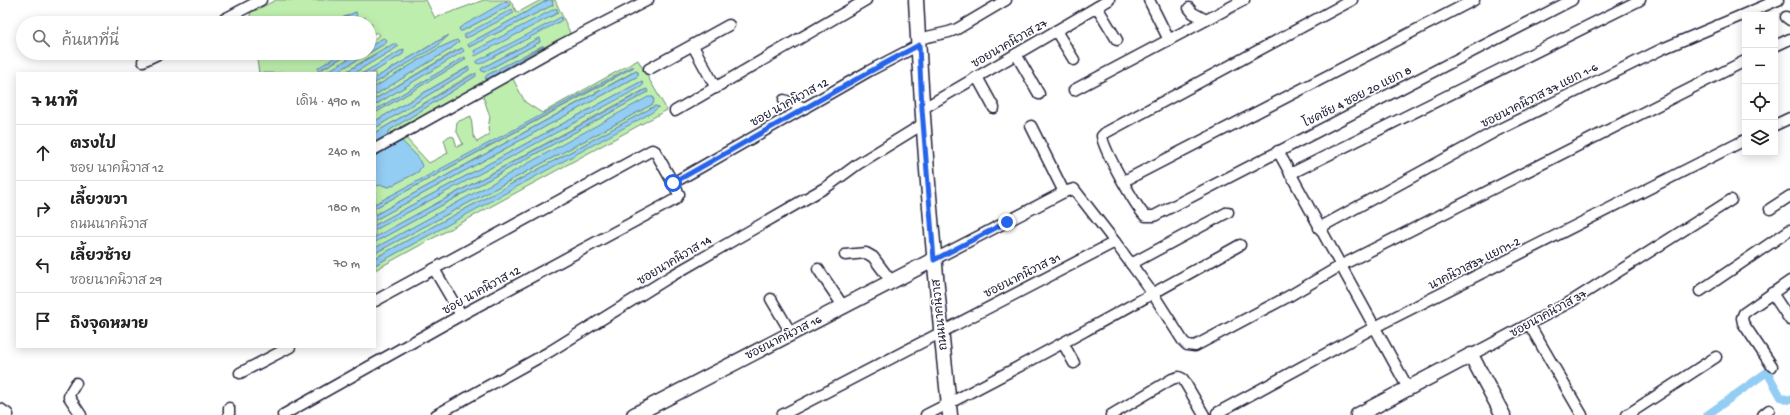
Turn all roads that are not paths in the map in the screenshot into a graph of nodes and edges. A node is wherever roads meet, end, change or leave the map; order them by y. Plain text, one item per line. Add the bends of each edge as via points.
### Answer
1 (261, 0) edge
2 (648, 0) edge
3 (866, 0) edge
4 (916, 0) edge
5 (1006, 0) edge
6 (1109, 0) edge
7 (1149, 0) edge
8 (1244, 0) edge
9 (1352, 0) edge
10 (1474, 0) edge
11 (1572, 0) edge
12 (1640, 0) edge
13 (1778, 0) edge
14 (991, 4) edge
15 (1097, 7) junction
16 (1189, 8) dead end
17 (230, 16) edge
18 (1206, 20) junction
19 (729, 25) dead end
20 (1056, 31) junction
21 (1790, 39) edge
22 (1117, 40) dead end
23 (1169, 40) junction
24 (918, 42) junction
25 (1778, 45) edge
26 (693, 46) junction
27 (1016, 54) junction
28 (1074, 60) dead end
29 (1742, 64) edge
30 (649, 69) dead end
31 (977, 77) junction
32 (716, 88) junction
33 (1074, 90) dead end
34 (1039, 94) dead end
35 (784, 100) dead end
36 (805, 108) junction
37 (994, 108) dead end
38 (922, 109) junction
39 (675, 111) dead end
40 (1790, 118) edge
41 (923, 124) junction
42 (1778, 124) edge
43 (1031, 126) dead end
44 (1742, 142) edge
45 (376, 148) edge
46 (1278, 151) junction
47 (1290, 174) junction
48 (1124, 181) junction
49 (673, 183) junction
50 (1067, 191) junction
51 (1790, 196) edge
52 (1731, 200) dead end
53 (1770, 209) dead end
54 (1228, 212) dead end
55 (1319, 228) junction
56 (1790, 230) edge
57 (1115, 242) junction
58 (1240, 245) dead end
59 (846, 255) dead end
60 (934, 260) junction
61 (1131, 264) junction
62 (1340, 266) junction
63 (434, 269) junction
64 (818, 269) dead end
65 (1790, 281) edge
66 (891, 282) junction
67 (1700, 291) dead end
68 (1772, 293) junction
69 (1153, 294) junction
70 (772, 299) dead end
71 (376, 300) edge
72 (843, 306) junction
73 (461, 315) junction
74 (1790, 320) edge
75 (1529, 324) junction
76 (1375, 327) junction
77 (941, 332) junction
78 (791, 333) junction
79 (1063, 343) junction
80 (288, 348) edge
81 (1471, 355) junction
82 (1716, 357) dead end
83 (1074, 363) dead end
84 (1772, 366) dead end
85 (240, 374) dead end
86 (76, 383) dead end
87 (1408, 388) junction
88 (949, 409) edge
89 (0, 411) edge
90 (1217, 413) dead end
91 (6, 415) edge
92 (81, 415) edge
93 (283, 415) edge
94 (436, 415) edge
95 (634, 415) edge
96 (782, 415) edge
97 (926, 415) edge
98 (1111, 415) edge
99 (1204, 415) edge
100 (1358, 415) edge
101 (1503, 415) edge
102 (1582, 415) edge
103 (1628, 415) edge

1 - 17 street
2 - 45 street via 561,45
3 - 32 street
4 - 24 street, ถนนนาคนิวาส
5 - 14 street, ซอย นาคนิวาส 12
6 - 15 street, ซอยนาคนิวาส 27
7 - 23 street
8 - 18 street
9 - 48 street via 1104,133 1104,143
10 - 48 street
11 - 46 street, โชคชัย 4 ซอย 20 แยก 8
12 - 47 street
13 - 55 street, ซอยนาคนิวาส 37 แยก 1-6 via 1662,49 1479,139
14 - 24 street, ซอย นาคนิวาส 12 via 949,32
15 - 20 street, ซอยนาคนิวาส 27
15 - 22 street
16 - 18 street
18 - 23 street
19 - 26 street
20 - 27 street, ซอยนาคนิวาส 27
20 - 28 street
21 - 25 street
23 - 33 street
24 - 36 street, ซอย นาคนิวาส 12
24 - 38 street, ถนนนาคนิวาส
26 - 30 street
26 - 32 street
27 - 31 street, ซอยนาคนิวาส 27
27 - 34 street
29 - 62 street
31 - 37 street
31 - 38 street, ซอยนาคนิวาส 27
32 - 39 street
35 - 36 street
36 - 49 street, ซอย นาคนิวาส 12
38 - 41 street, ถนนนาคนิวาส
40 - 42 street
41 - 60 street, ถนนนาคนิวาส
41 - 94 street, ซอยนาคนิวาส 14 via 858,164 828,186 673,275 549,352
43 - 50 street
44 - 76 street, นาคนิวาส37 แยก1-2
46 - 47 street
46 - 48 street, โชคชัย 4 ซอย 20 แยก 8 via 1154,216 1145,216
47 - 55 street
49 - 63 street, ซอย นาคนิวาส 12 via 656,151 652,150
49 - 73 street, ซอย นาคนิวาส 12 via 678,194 676,199
50 - 57 street via 1076,190
50 - 60 street
51 - 53 street
52 - 75 street, ซอยนาคนิวาส 37 via 1572,301
54 - 61 street
55 - 62 street
56 - 67 street
57 - 61 street
57 - 77 street, ซอยนาคนิวาส 31
58 - 69 street
59 - 66 street via 866,253 873,257
60 - 66 street, ซอยนาคนิวาส 16
60 - 77 street, ถนนนาคนิวาส
61 - 69 street
62 - 69 street via 1292,295 1196,346 1187,345 1183,341
62 - 76 street
63 - 71 street
63 - 73 street
64 - 72 street
65 - 68 street
66 - 72 street, ซอยนาคนิวาส 16
68 - 74 street
68 - 84 street via 1744,313 1742,318
69 - 79 street
70 - 78 street
72 - 78 street, ซอยนาคนิวาส 16
73 - 93 street, ซอย นาคนิวาส 12
75 - 81 street, ซอยนาคนิวาส 37
75 - 102 street
76 - 87 street
76 - 90 street, นาคนิวาส37 แยก1-2
77 - 88 street, ถนนนาคนิวาส
77 - 96 street, ซอยนาคนิวาส 31
78 - 95 street, ซอยนาคนิวาส 16
79 - 83 street
79 - 88 street
80 - 85 street
81 - 87 street, ซอยนาคนิวาส 37
81 - 101 street
82 - 103 street
86 - 92 street via 69,397
87 - 100 street, ซอยนาคนิวาส 37
88 - 97 street
89 - 91 street
98 - 99 street via 1179,377 1183,379

